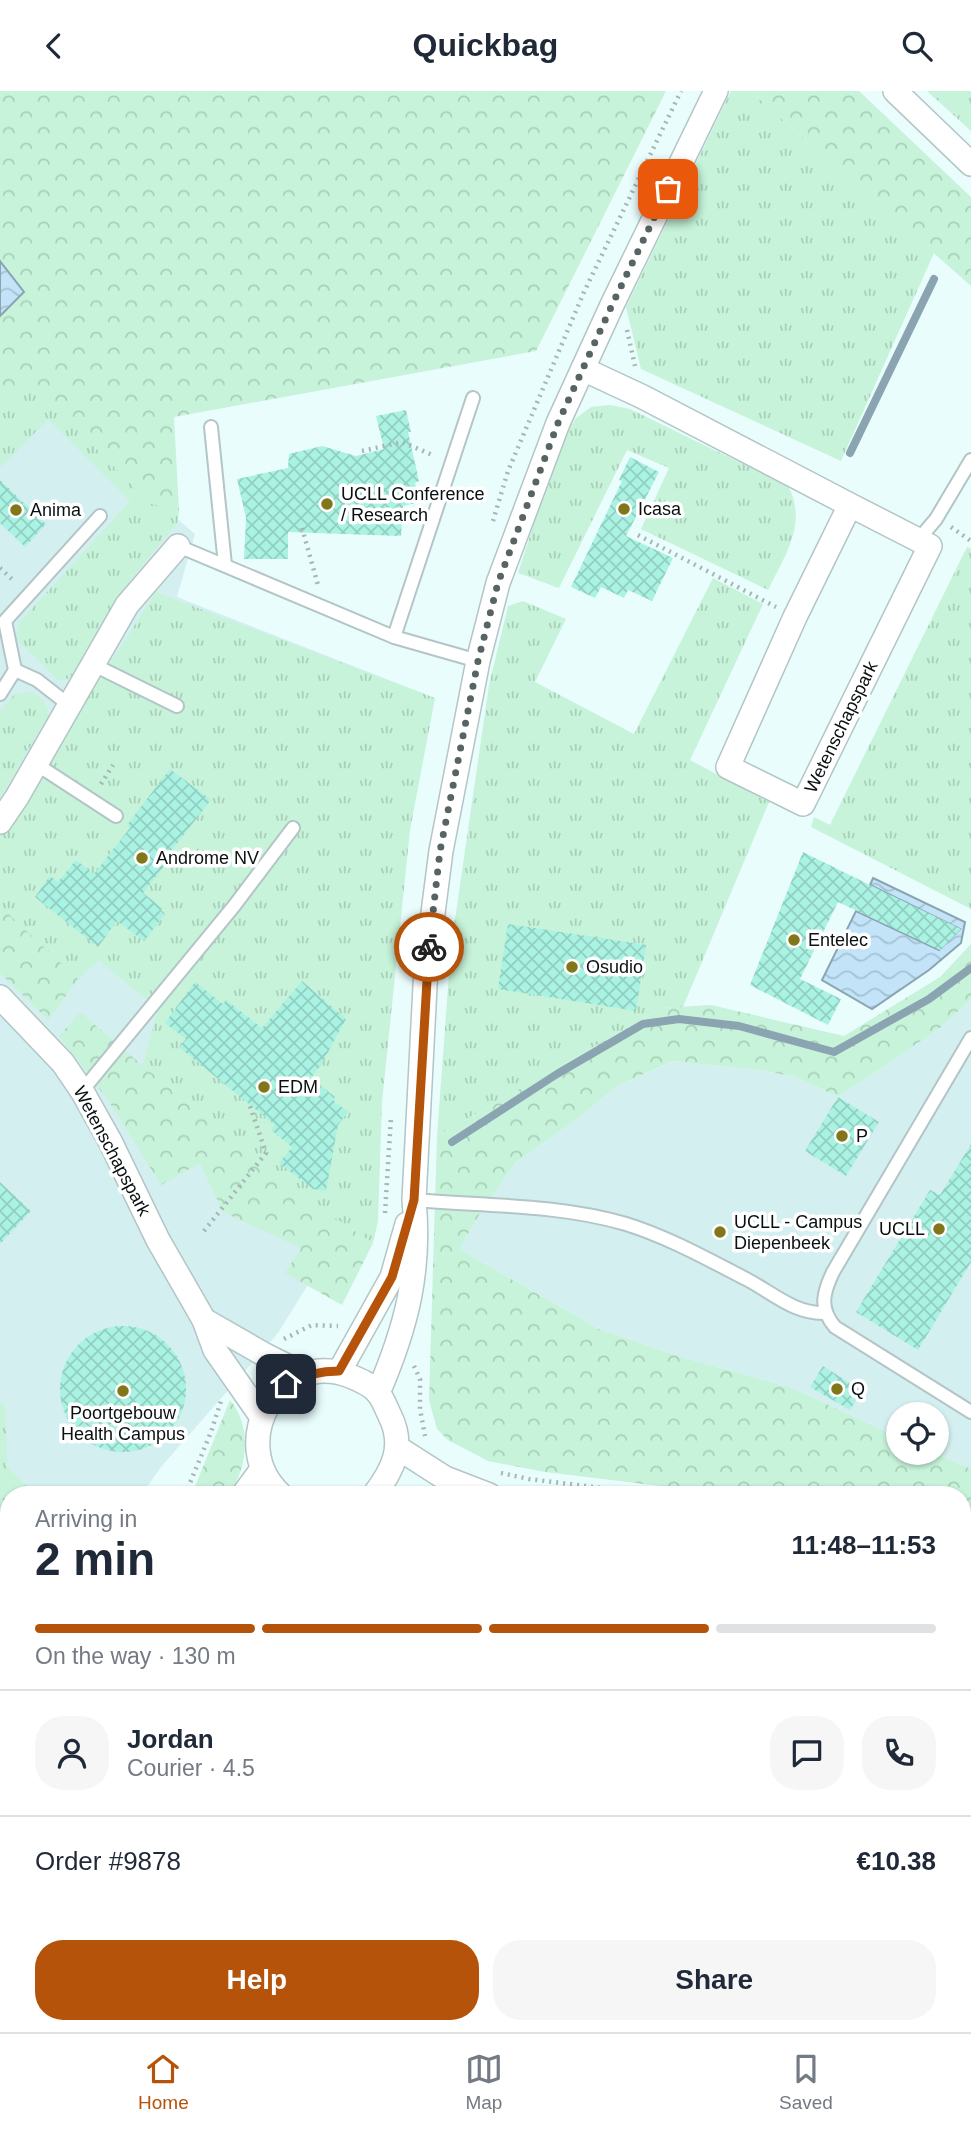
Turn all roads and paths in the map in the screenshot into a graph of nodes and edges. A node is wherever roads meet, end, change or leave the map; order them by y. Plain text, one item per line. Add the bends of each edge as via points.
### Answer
1 (716, 91) edge
2 (895, 91) edge
3 (971, 164) edge
4 (584, 292) dead end
5 (612, 305) junction
6 (583, 369) junction
7 (637, 375) dead end
8 (472, 398) dead end
9 (211, 427) dead end
10 (362, 451) dead end
11 (971, 460) edge
12 (452, 463) junction
13 (850, 505) junction
14 (100, 516) dead end
15 (936, 519) junction
16 (302, 528) dead end
17 (638, 535) dead end
18 (919, 539) junction
19 (971, 541) edge
20 (178, 546) joint
21 (225, 565) junction
22 (324, 606) junction
23 (795, 617) junction
24 (394, 636) junction
25 (478, 661) junction
26 (92, 664) junction
27 (15, 670) junction
28 (0, 694) edge
29 (69, 705) junction
30 (177, 706) dead end
31 (36, 764) junction
32 (116, 816) dead end
33 (0, 822) edge
34 (293, 828) dead end
35 (0, 997) edge
36 (971, 1038) edge
37 (82, 1091) junction
38 (250, 1106) dead end
39 (414, 1200) junction
40 (204, 1231) dead end
41 (825, 1313) junction
42 (204, 1320) junction
43 (337, 1325) dead end
44 (362, 1333) junction
45 (397, 1348) junction
46 (339, 1371) junction
47 (305, 1375) junction
48 (378, 1393) junction
49 (971, 1412) edge
50 (261, 1416) junction
51 (436, 1443) dead end
52 (397, 1448) junction
53 (262, 1469) junction
54 (492, 1471) dead end
55 (250, 1486) edge
56 (271, 1486) edge
57 (381, 1486) edge
58 (466, 1486) edge
59 (586, 1486) edge

1 - 5 street
2 - 3 street
4 - 5 path
5 - 6 street
5 - 7 path via 626,326
6 - 13 street
6 - 25 street via 498,583
8 - 12 lane
9 - 21 lane
10 - 12 path via 402,442
11 - 15 lane
12 - 24 lane
13 - 18 street
13 - 23 street, Wetenschapspark
14 - 27 lane via 5,621
15 - 18 lane
15 - 19 path
16 - 22 path
17 - 23 path
18 - 23 street, Wetenschapspark via 930,546 803,804 727,767
20 - 21 lane
20 - 26 street via 127,605
21 - 22 lane
22 - 24 lane
24 - 25 lane
25 - 39 street via 440,851 426,967
26 - 29 street
26 - 30 lane
27 - 28 lane
27 - 29 lane via 37,680
29 - 31 street
31 - 32 lane
31 - 33 street
34 - 37 lane
35 - 37 street, Wetenschapspark via 63,1063
36 - 41 lane via 833,1272 825,1290
37 - 42 street, Wetenschapspark
38 - 40 path via 266,1153
39 - 41 lane via 576,1213 628,1224 692,1251 797,1309
39 - 44 street via 392,1277
39 - 45 street via 411,1297
41 - 49 lane via 835,1327
42 - 47 street
42 - 50 street, Wetenschapspark via 215,1350
43 - 44 path
44 - 46 street
45 - 48 street
45 - 51 path via 408,1354 420,1379 425,1436
46 - 47 street
46 - 48 street via 364,1381
47 - 50 street via 286,1384
48 - 52 street via 392,1420
50 - 53 street via 257,1452
52 - 57 street via 390,1473
52 - 58 street
53 - 55 street
53 - 56 street
54 - 59 path

